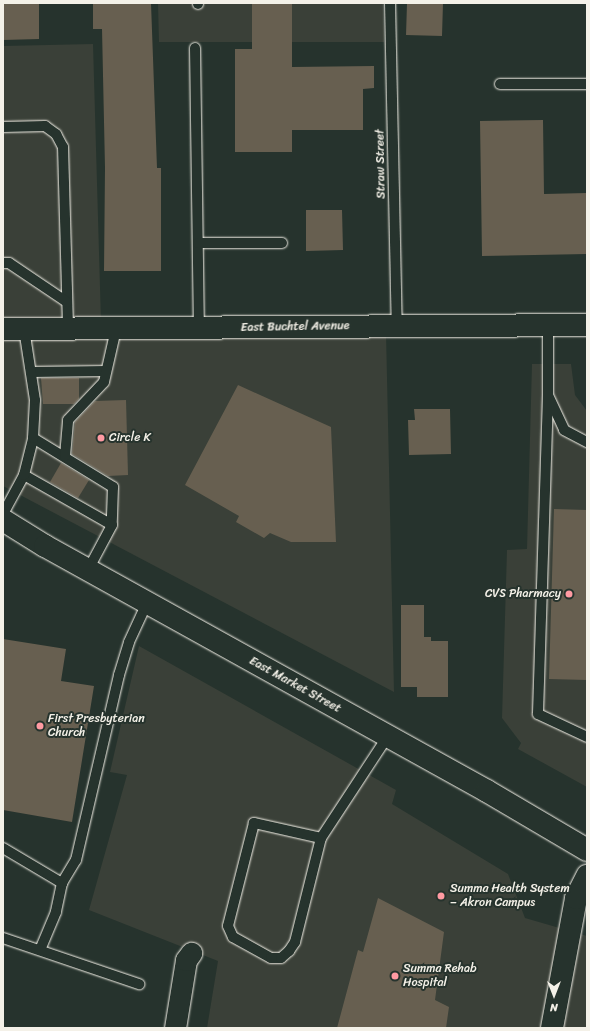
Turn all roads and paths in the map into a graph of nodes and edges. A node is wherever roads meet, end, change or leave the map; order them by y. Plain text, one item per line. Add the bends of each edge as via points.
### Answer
1 (390, 3) edge
2 (195, 48) dead end
3 (500, 84) dead end
4 (587, 84) edge
5 (3, 127) edge
6 (198, 243) junction
7 (282, 243) dead end
8 (3, 263) edge
9 (67, 302) junction
10 (397, 325) junction
11 (548, 325) junction
12 (587, 325) edge
13 (199, 328) junction
14 (14, 329) edge
15 (68, 329) junction
16 (116, 329) junction
17 (32, 372) junction
18 (106, 372) junction
19 (548, 395) junction
20 (33, 438) junction
21 (587, 442) edge
22 (65, 456) junction
23 (24, 475) junction
24 (3, 514) edge
25 (3, 520) edge
26 (112, 525) junction
27 (88, 570) junction
28 (147, 603) junction
29 (388, 736) junction
30 (587, 736) edge
31 (322, 838) junction
32 (3, 848) edge
33 (587, 850) edge
34 (587, 876) edge
35 (62, 883) junction
36 (3, 938) edge
37 (40, 950) junction
38 (191, 953) dead end
39 (139, 984) dead end
40 (175, 1028) edge
41 (552, 1028) edge

1 - 10 lane, Straw Street
2 - 6 lane
3 - 4 lane
5 - 9 lane via 45,126 56,134 63,147
6 - 7 lane
6 - 13 lane
8 - 9 lane via 9,263
9 - 15 lane
10 - 11 main road, East Buchtel Avenue
10 - 13 main road, East Buchtel Avenue
11 - 12 main road, East Buchtel Avenue
11 - 19 lane
13 - 16 main road, East Buchtel Avenue
14 - 15 main road, East Buchtel Avenue
14 - 17 lane
15 - 16 main road, East Buchtel Avenue
16 - 18 lane
17 - 18 lane
17 - 20 lane via 39,400
18 - 22 lane via 104,382 84,399 68,420
19 - 21 lane via 564,430
19 - 30 lane via 538,714
20 - 22 lane
20 - 23 lane
22 - 26 lane via 113,487
23 - 24 lane
23 - 26 lane
25 - 27 main road, East Market Street
26 - 27 lane
27 - 28 main road, East Market Street
28 - 29 main road, East Market Street
28 - 35 lane via 129,642 119,675 76,860
29 - 31 lane
29 - 33 main road, East Market Street
31 - 31 lane via 295,942 289,951 281,958 271,958 233,937 228,926 254,823
32 - 35 lane
34 - 41 main road via 576,898
35 - 37 lane via 56,912
36 - 37 lane
37 - 39 lane
38 - 40 street via 186,960

